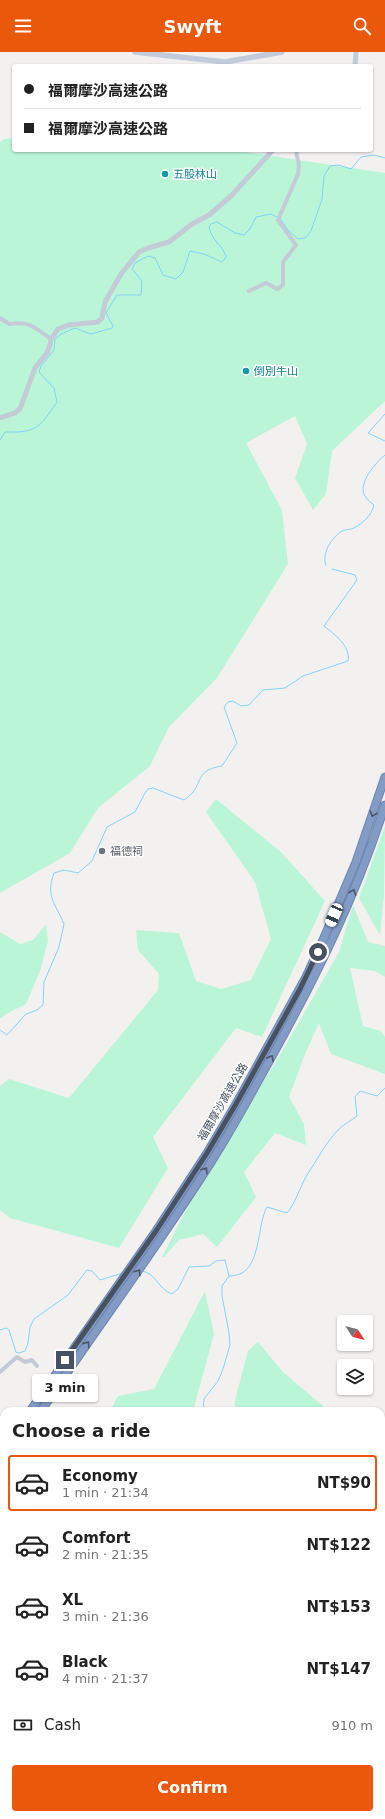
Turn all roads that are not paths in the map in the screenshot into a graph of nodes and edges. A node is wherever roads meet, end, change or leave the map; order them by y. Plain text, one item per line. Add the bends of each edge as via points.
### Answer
1 (135, 52) edge
2 (282, 52) edge
3 (356, 52) edge
4 (355, 64) edge
5 (271, 152) edge
6 (296, 152) edge
7 (249, 291) dead end
8 (0, 318) edge
9 (50, 339) junction
10 (0, 418) edge
11 (385, 777) edge
12 (385, 806) edge
13 (38, 1366) dead end
14 (0, 1372) edge
15 (33, 1407) edge
16 (44, 1407) edge

1 - 2 main road via 225,62
3 - 4 street
5 - 9 street via 253,174 214,211 169,242 139,252 121,274 105,302 102,318 98,322 69,325 58,329
6 - 7 street via 298,174 278,220 296,245 283,262 283,285 277,289 266,283
8 - 9 street via 9,324 30,324
9 - 10 street via 47,353 35,368 20,409
11 -> 15 highway, 福爾摩沙高速公路 via 356,862 306,978 236,1104 156,1231
16 -> 12 highway, 福爾摩沙高速公路 via 214,1158 314,980 348,905
13 - 14 street via 32,1360 25,1362 17,1357

